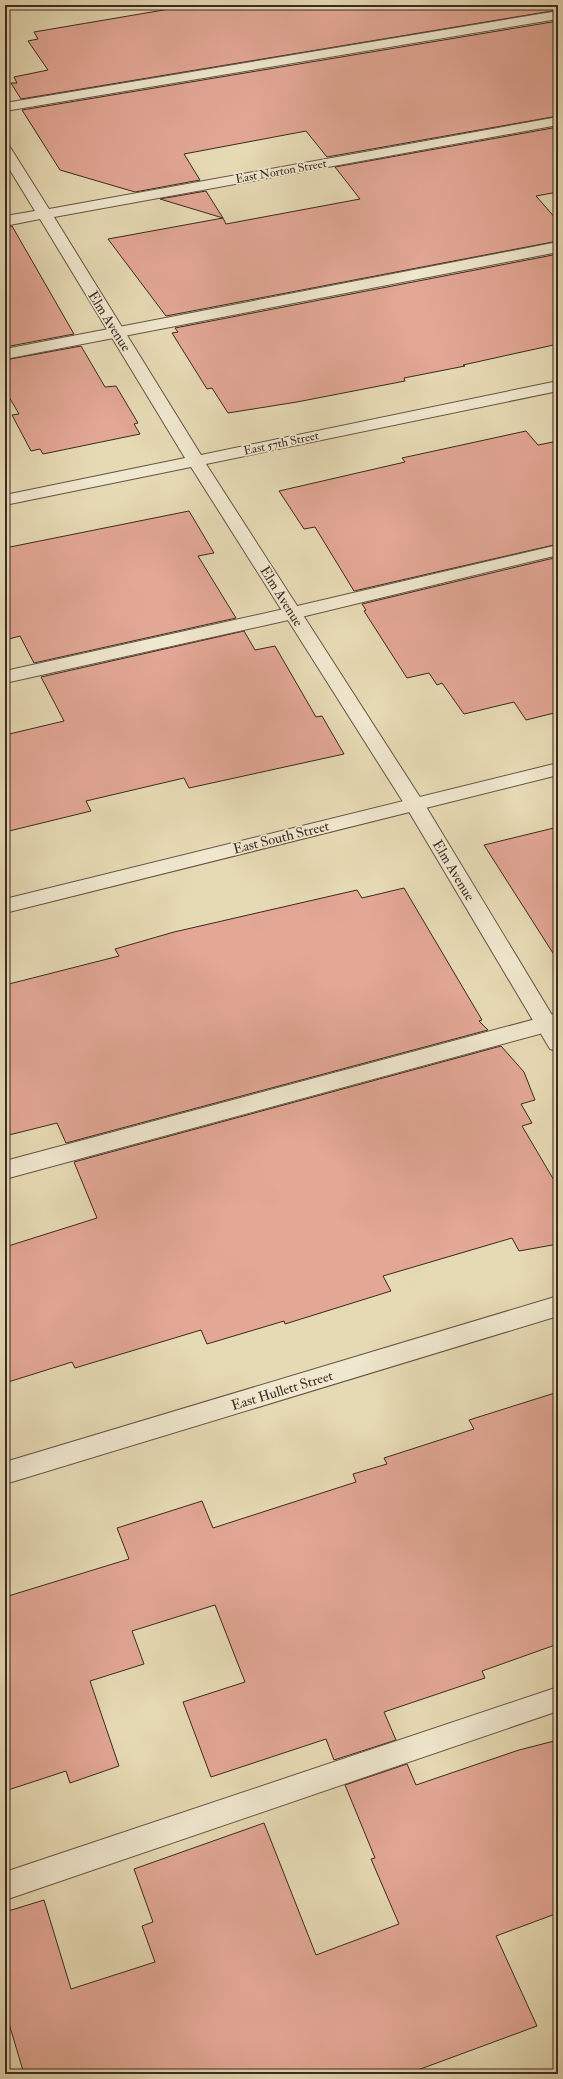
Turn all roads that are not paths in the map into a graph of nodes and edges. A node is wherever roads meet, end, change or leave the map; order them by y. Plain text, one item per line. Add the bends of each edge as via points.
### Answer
1 (558, 15) edge
2 (5, 107) edge
3 (558, 121) edge
4 (5, 150) edge
5 (44, 214) junction
6 (5, 220) edge
7 (558, 247) edge
8 (117, 332) junction
9 (5, 354) edge
10 (558, 386) edge
11 (196, 461) junction
12 (5, 500) edge
13 (558, 550) edge
14 (293, 613) junction
15 (5, 677) edge
16 (558, 769) edge
17 (415, 805) junction
18 (5, 906) edge
19 (554, 1029) edge
20 (5, 1170) edge
21 (558, 1306) edge
22 (5, 1473) edge
23 (558, 1699) edge
24 (5, 1886) edge

1 - 2 street
3 - 5 street, East Norton Street
4 - 5 street, Elm Avenue
5 - 6 street, East Norton Street
5 - 8 street, Elm Avenue
7 - 8 street
8 - 9 street
8 - 11 street, Elm Avenue
10 - 11 street, East 57th Street
11 - 12 street, East 57th Street
11 - 14 street, Elm Avenue
13 - 14 street
14 - 15 street
14 - 17 street, Elm Avenue
16 - 17 street, East South Street
17 - 18 street, East South Street
17 - 19 street, Elm Avenue
19 - 20 street
21 - 22 street, East Hullett Street
23 - 24 street

